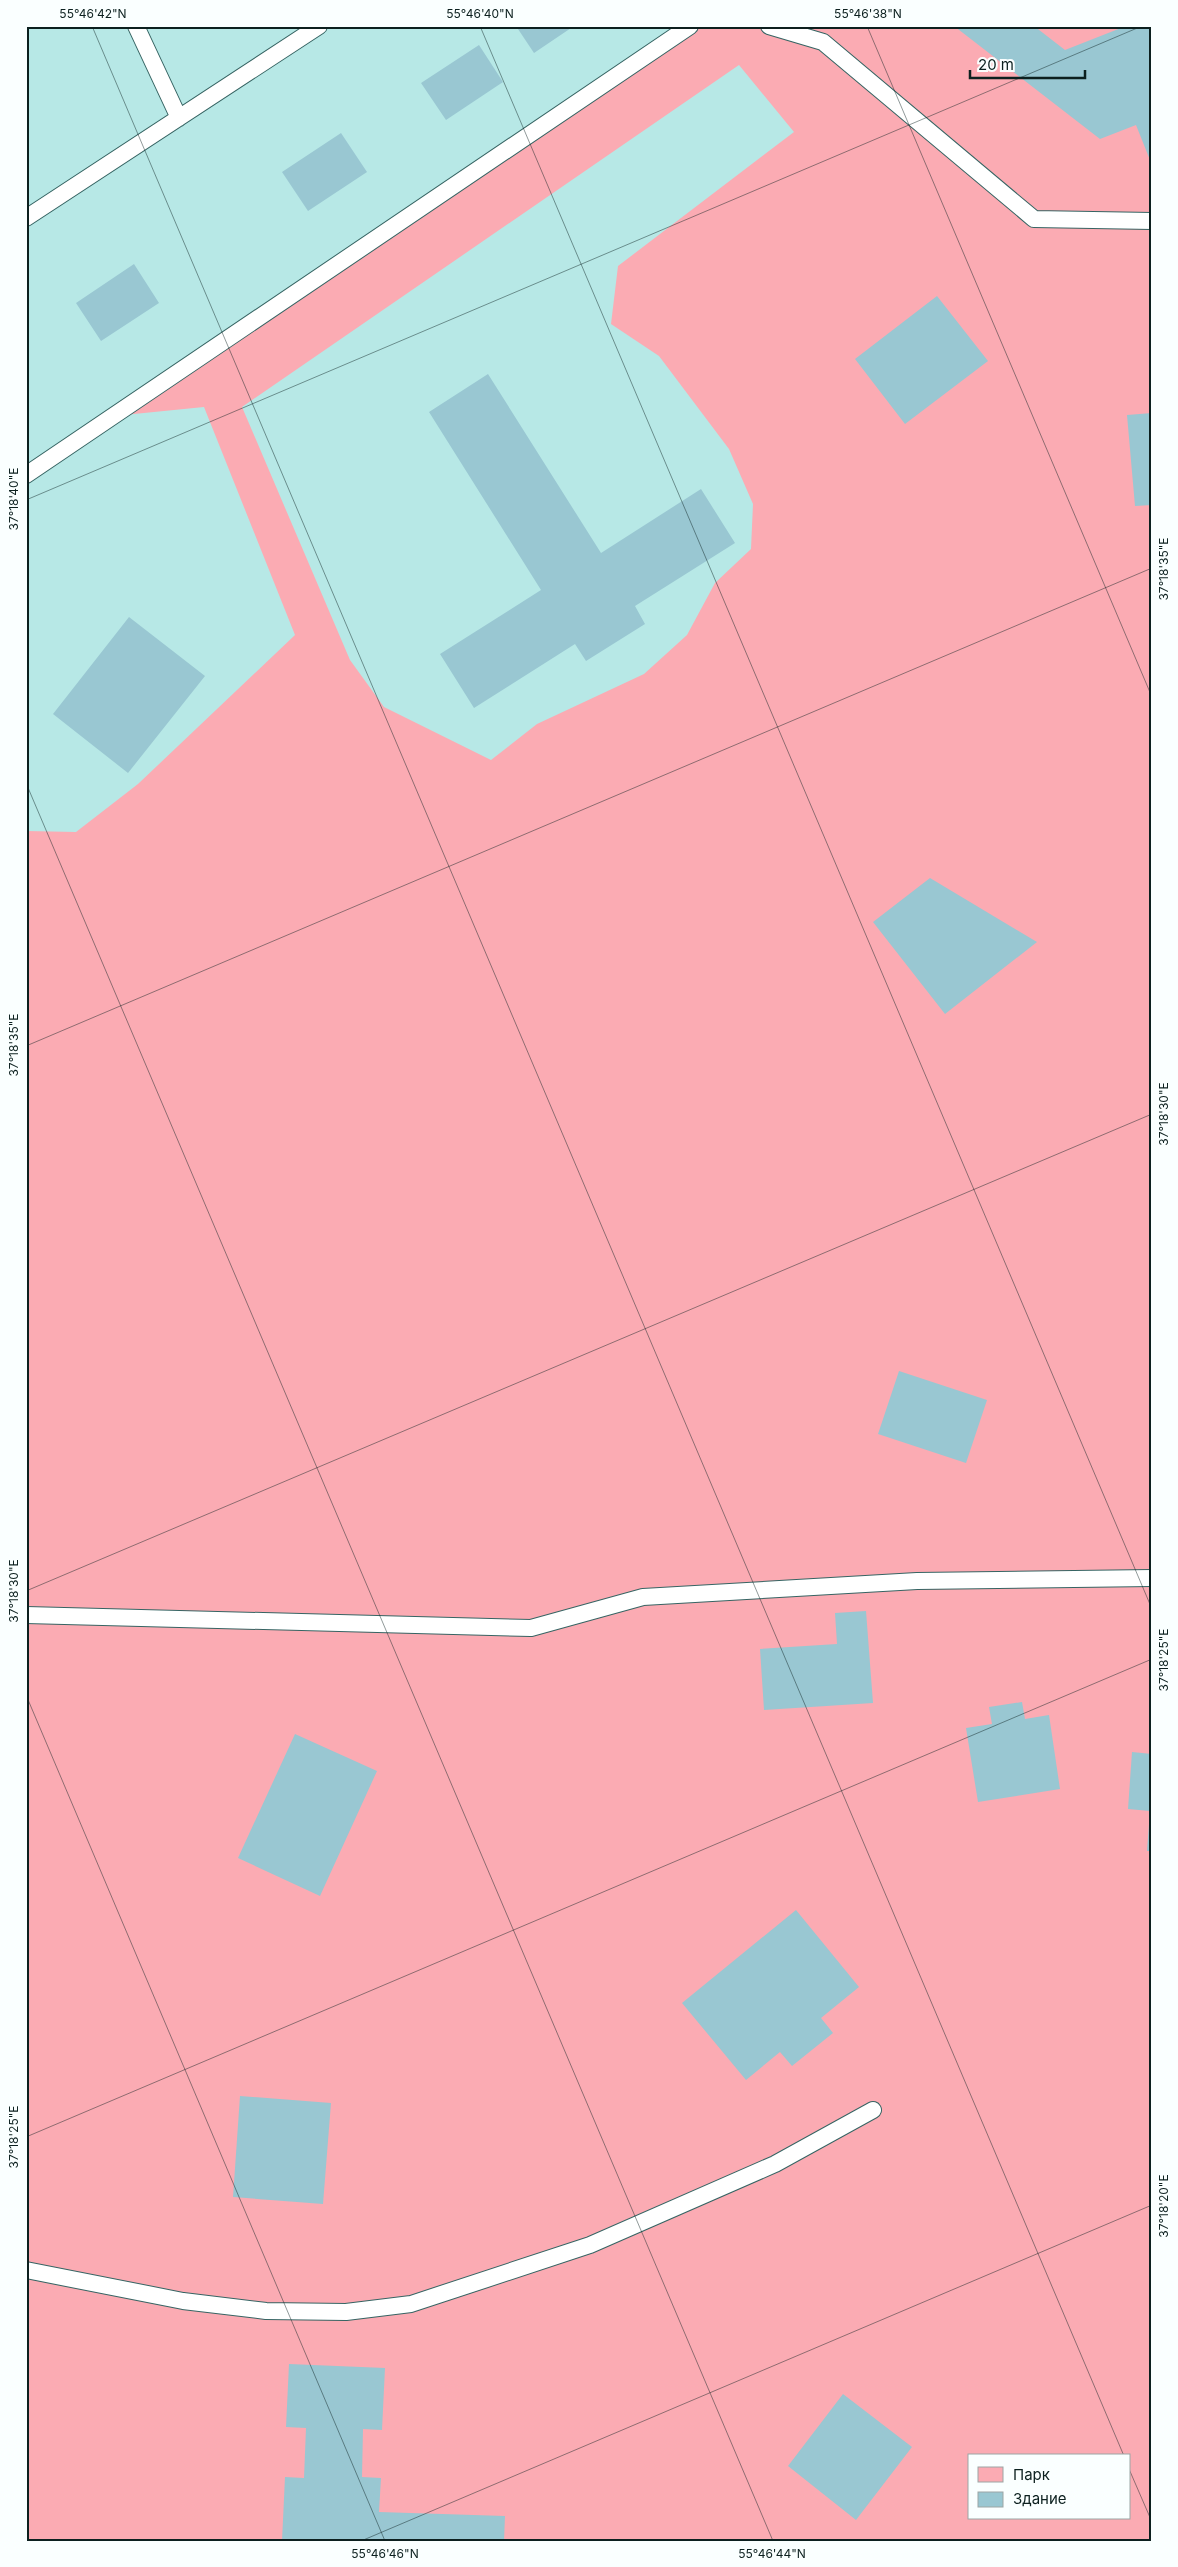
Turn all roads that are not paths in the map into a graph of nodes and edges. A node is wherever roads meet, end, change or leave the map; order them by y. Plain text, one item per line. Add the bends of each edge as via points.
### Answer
1 (136, 26) edge
2 (319, 26) edge
3 (690, 26) edge
4 (769, 26) edge
5 (179, 118) junction
6 (26, 218) edge
7 (1152, 221) edge
8 (26, 475) edge
9 (1152, 1578) edge
10 (26, 1615) edge
11 (873, 2110) dead end
12 (26, 2270) edge

1 - 5 lane
2 - 5 lane
3 - 8 lane
4 - 7 lane via 823,42 1034,219
5 - 6 lane
9 - 10 lane via 916,1581 643,1597 532,1628
11 - 12 lane via 775,2164 590,2246 411,2304 346,2312 266,2311 183,2301

